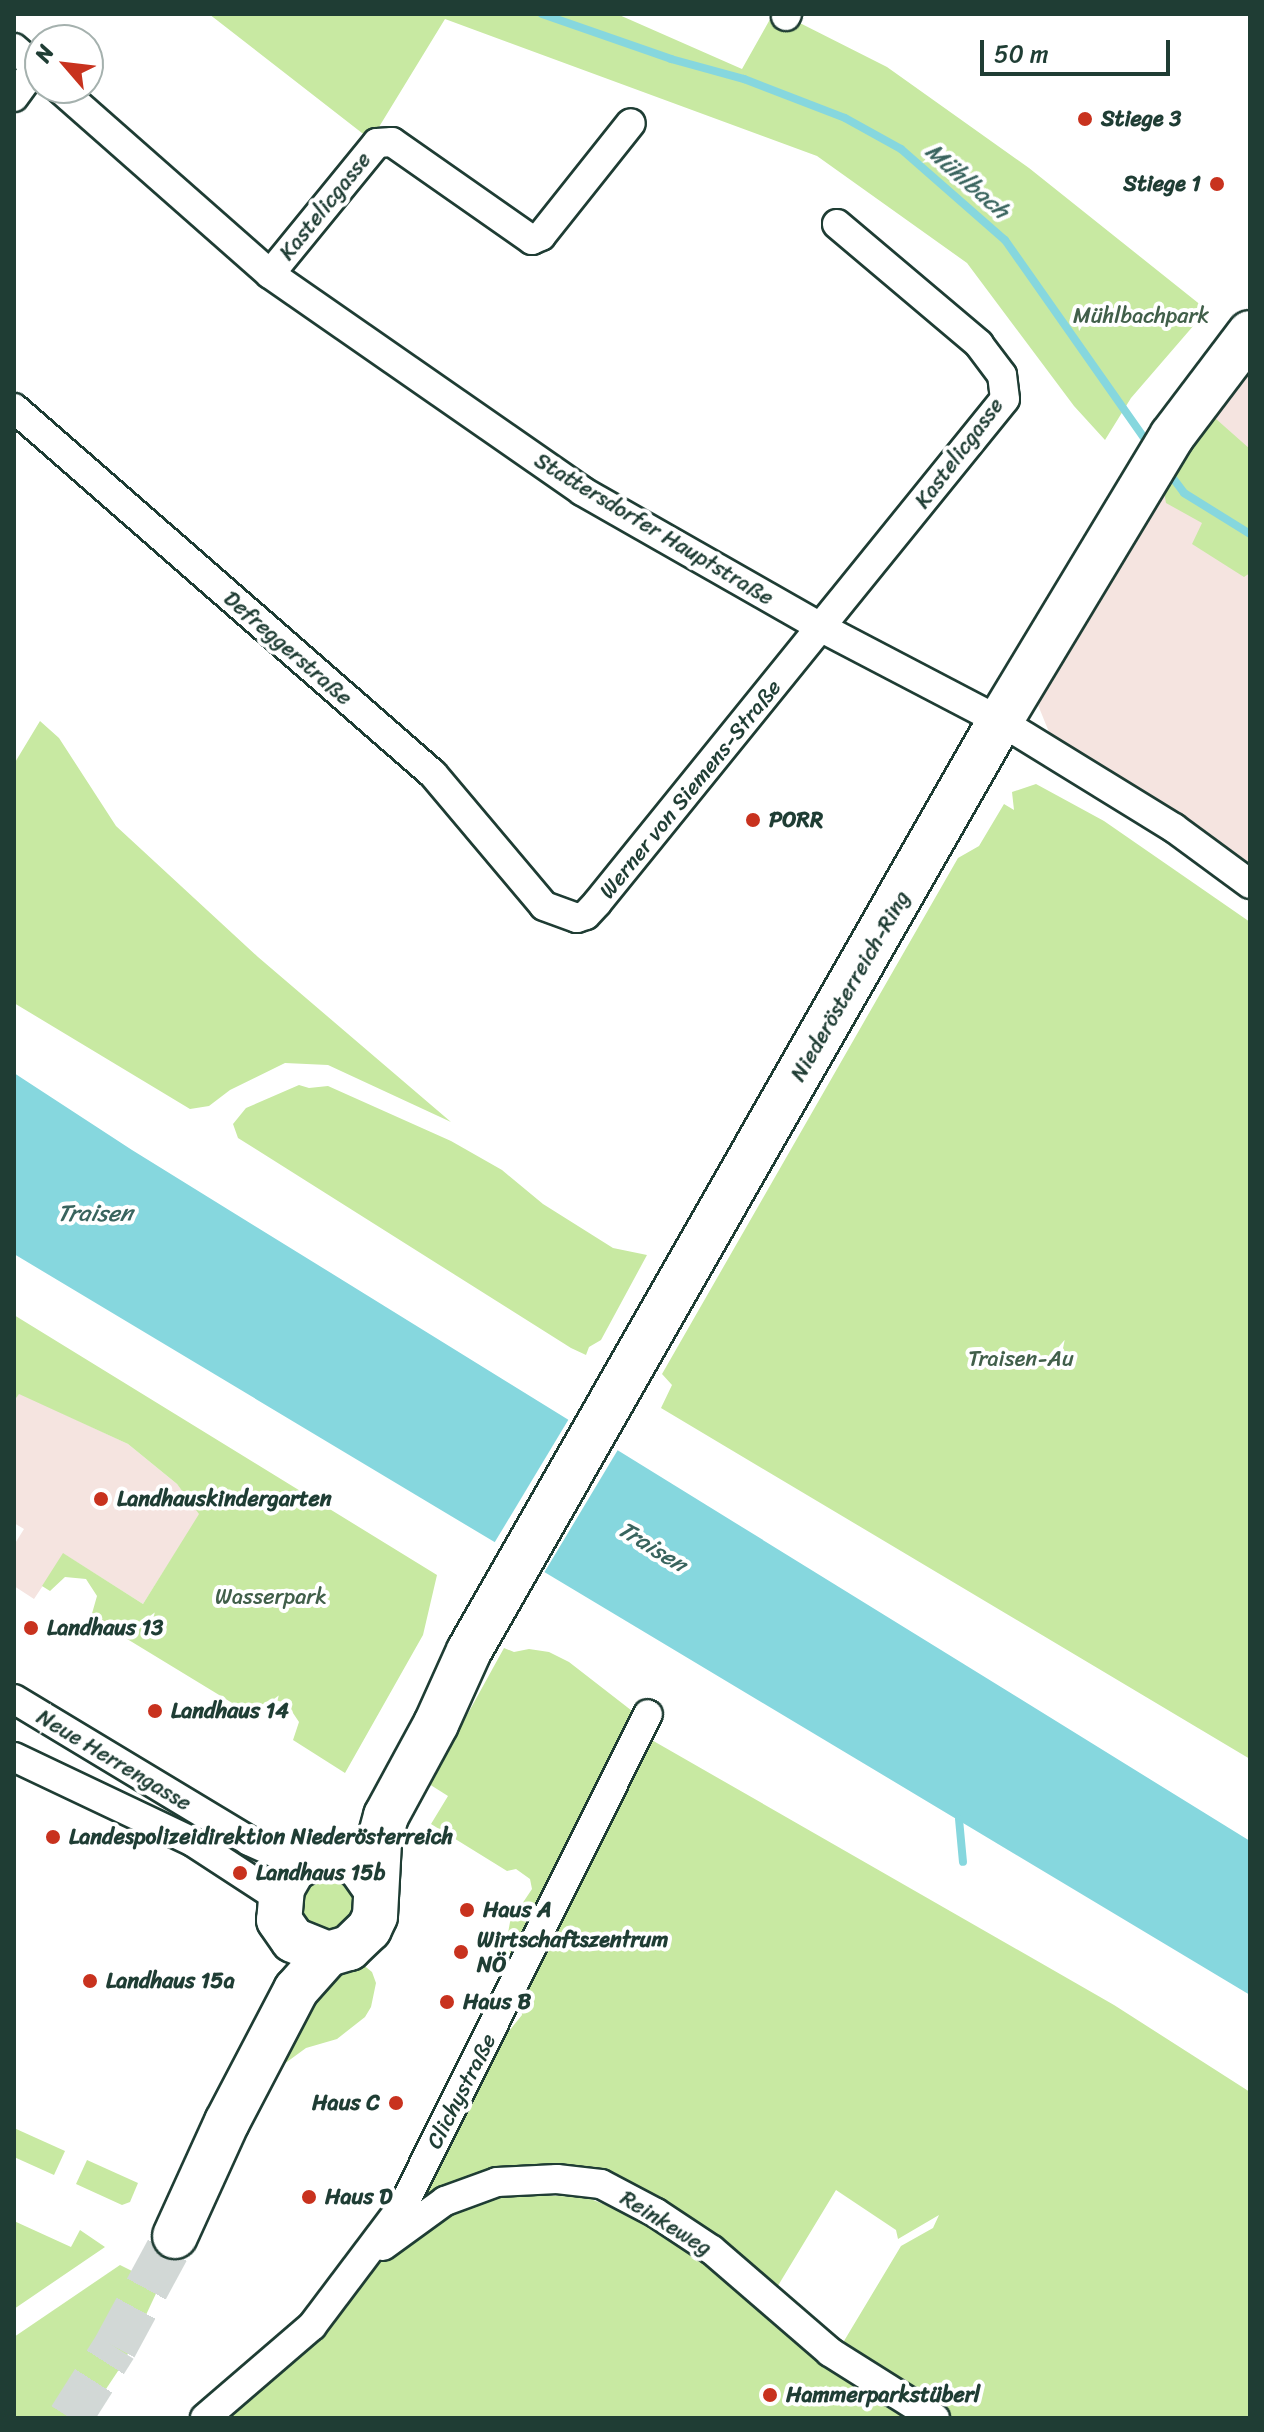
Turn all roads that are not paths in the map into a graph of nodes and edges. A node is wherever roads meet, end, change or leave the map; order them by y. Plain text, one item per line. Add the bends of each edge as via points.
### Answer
1 (77, 104) edge
2 (631, 123) dead end
3 (837, 224) dead end
4 (270, 274) junction
5 (1250, 333) edge
6 (14, 408) edge
7 (822, 628) junction
8 (1000, 721) junction
9 (1250, 884) edge
10 (544, 906) joint
11 (469, 1651) junction
12 (14, 1699) edge
13 (648, 1714) dead end
14 (14, 1757) edge
15 (297, 1887) junction
16 (375, 1888) junction
17 (328, 1954) junction
18 (227, 2122) junction
19 (175, 2236) tunnel mouth
20 (367, 2258) junction
21 (205, 2418) edge
22 (935, 2418) edge

1 - 4 street, Stattersdorfer Hauptstraße
2 - 4 street, Kastelicgasse via 541,236 532,240 392,142 377,143
3 - 7 street, Kastelicgasse via 979,344 1002,375 1005,399
4 - 7 street, Stattersdorfer Hauptstraße via 582,491
5 - 8 main road, Niederösterreich-Ring via 1172,436
6 - 10 street, Defreggerstraße via 433,774
7 - 8 street, Stattersdorfer Hauptstraße
7 - 10 street, Werner von Siemens-Straße via 586,915 570,917
8 - 9 street, Stattersdorfer Hauptstraße via 1174,828
8 - 11 main road, Niederösterreich-Ring
11 - 15 main road, Niederösterreich-Ring via 412,1730 361,1815
11 - 16 main road, Niederösterreich-Ring via 386,1816
12 - 15 street, Neue Herrengasse via 249,1841
13 - 20 street, Clichystraße via 404,2204
14 - 15 street, Neue Herrengasse via 159,1824 242,1872
15 - 16 main road via 361,1868
15 - 17 main road via 303,1947
15 - 18 main road, Niederösterreich-Ring via 281,1964 247,2050
16 - 17 main road, Niederösterreich-Ring via 375,1916 369,1929 349,1948
17 - 18 main road, Niederösterreich-Ring via 296,1990
18 - 19 main road, Niederösterreich-Ring
20 - 21 street, Clichystraße via 312,2326
20 - 22 street, Reinkeweg via 445,2201 497,2182 557,2179 601,2184 712,2250 830,2352

